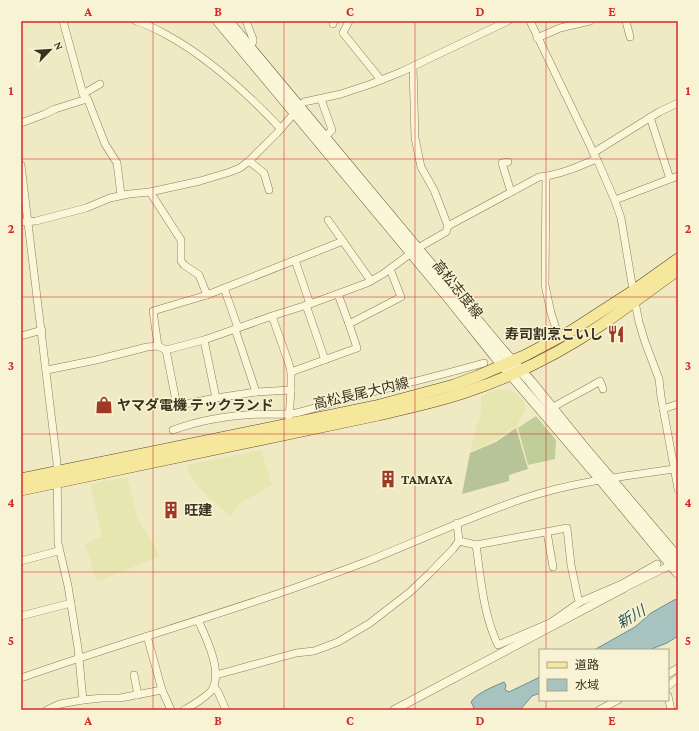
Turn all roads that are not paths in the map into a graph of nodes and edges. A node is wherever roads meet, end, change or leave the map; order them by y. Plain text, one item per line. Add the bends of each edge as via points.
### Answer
1 (63, 21) edge
2 (136, 21) edge
3 (218, 21) edge
4 (228, 21) edge
5 (246, 21) edge
6 (349, 21) edge
7 (508, 21) edge
8 (530, 21) edge
9 (590, 21) edge
10 (626, 21) edge
11 (630, 37) dead end
12 (537, 38) junction
13 (249, 46) junction
14 (413, 67) junction
15 (381, 80) junction
16 (100, 84) dead end
17 (85, 96) junction
18 (321, 99) junction
19 (678, 103) edge
20 (297, 110) junction
21 (650, 117) junction
22 (21, 123) edge
23 (281, 129) junction
24 (325, 137) junction
25 (594, 156) junction
26 (249, 161) junction
27 (508, 162) dead end
28 (21, 165) edge
29 (546, 176) junction
30 (678, 176) edge
31 (670, 179) junction
32 (22, 187) edge
33 (270, 190) dead end
34 (150, 192) junction
35 (511, 192) junction
36 (121, 195) junction
37 (615, 200) junction
38 (328, 220) dead end
39 (24, 222) edge
40 (448, 226) junction
41 (343, 241) junction
42 (414, 251) junction
43 (678, 259) edge
44 (295, 260) junction
45 (390, 269) junction
46 (676, 275) edge
47 (371, 281) junction
48 (224, 288) junction
49 (338, 294) junction
50 (207, 295) junction
51 (634, 296) junction
52 (308, 305) junction
53 (272, 316) junction
54 (349, 324) junction
55 (236, 329) junction
56 (42, 330) junction
57 (21, 336) edge
58 (559, 338) junction
59 (204, 340) junction
60 (158, 346) junction
61 (166, 350) junction
62 (325, 360) junction
63 (484, 363) dead end
64 (508, 363) junction
65 (47, 370) junction
66 (291, 372) junction
67 (515, 372) junction
68 (604, 389) dead end
69 (291, 390) junction
70 (256, 392) junction
71 (216, 398) junction
72 (678, 404) edge
73 (552, 408) junction
74 (663, 409) junction
75 (290, 424) junction
76 (173, 430) dead end
77 (675, 466) edge
78 (58, 476) junction
79 (21, 479) edge
80 (606, 479) junction
81 (678, 489) edge
82 (21, 490) edge
83 (458, 523) junction
84 (547, 532) junction
85 (459, 541) junction
86 (476, 545) junction
87 (58, 550) junction
88 (21, 561) edge
89 (657, 564) dead end
90 (676, 565) edge
91 (553, 567) dead end
92 (623, 586) junction
93 (580, 602) junction
94 (70, 603) junction
95 (21, 616) edge
96 (198, 620) junction
97 (148, 636) junction
98 (78, 658) junction
99 (678, 668) edge
100 (669, 673) edge
101 (134, 675) dead end
102 (216, 675) junction
103 (21, 678) edge
104 (678, 678) edge
105 (669, 685) edge
106 (214, 687) junction
107 (162, 690) junction
108 (138, 695) junction
109 (83, 700) junction
110 (616, 701) edge
111 (46, 710) edge
112 (171, 710) edge
113 (184, 710) edge
114 (226, 710) edge
115 (394, 710) edge
116 (600, 710) edge

1 - 17 street
2 - 23 street via 186,45 209,62
3 - 20 main road, 高松志度線
4 - 13 main road, 高松志度線
5 - 13 street via 253,39
6 - 15 street via 342,34
7 - 14 street
8 - 12 street
9 - 12 street via 560,28
10 - 11 street
12 - 25 street
13 - 20 main road, 高松志度線
14 - 15 street
14 - 40 street via 415,138 421,167 434,190
15 - 18 street
16 - 17 street
17 - 22 street
17 - 36 street via 105,144 117,164
18 - 20 street via 304,102
18 - 24 street via 332,130
19 - 21 street
20 - 23 street
20 - 24 main road, 高松志度線
20 - 42 main road, 高松志度線
21 - 25 street
21 - 31 street
23 - 26 street
24 - 42 main road, 高松志度線
25 - 29 street via 575,169
25 - 37 street
26 - 33 street via 264,174
26 - 34 street via 230,172
27 - 35 street via 502,164
28 - 32 street
29 - 35 street via 539,177
29 - 58 street via 545,285
30 - 31 street
31 - 37 street
32 - 39 street
34 - 36 street
34 - 50 street via 181,240 181,261 200,275
35 - 40 street
36 - 39 street via 86,208
37 - 51 street via 621,218
38 - 41 street
39 - 56 street
40 - 42 street via 446,232
41 - 44 street
41 - 47 street
42 - 45 street
42 - 64 main road, 高松志度線
43 - 51 main road, 高松長尾大内線
44 - 48 street
44 - 52 street
45 - 47 street
45 - 54 street via 401,297
46 - 51 main road, 高松長尾大内線
47 - 49 street
48 - 50 street
48 - 55 street
49 - 52 street
49 - 54 street
50 - 60 street via 153,312
51 - 58 main road, 高松長尾大内線
51 - 67 main road, 高松長尾大内線 via 578,340
51 - 74 street via 645,342 659,379
52 - 53 street
52 - 62 street
53 - 55 street
53 - 66 street
54 - 62 street via 357,348
55 - 59 street
55 - 70 street
56 - 57 street
56 - 65 street
58 - 64 main road, 高松長尾大内線
59 - 61 street
59 - 71 street
60 - 61 street
60 - 65 street
61 - 71 street via 176,401 180,405
62 - 66 street
63 - 75 street
64 - 67 main road, 高松志度線
64 - 75 main road, 高松長尾大内線 via 433,391
65 - 78 street
66 - 69 street
67 - 73 main road, 高松志度線
67 - 75 main road, 高松長尾大内線 via 437,401
67 - 80 main road, 高松志度線
68 - 73 street via 600,381
69 - 70 street
69 - 75 street
70 - 71 street
72 - 74 street
73 - 80 main road, 高松志度線
74 - 77 street
75 - 76 street via 279,415 253,415 193,424
75 - 78 main road, 高松長尾大内線
77 - 80 street
77 - 81 street
78 - 79 main road, 高松長尾大内線
78 - 82 main road, 高松長尾大内線
78 - 87 street
80 - 83 street via 526,498
80 - 90 main road, 高松志度線
83 - 85 street
83 - 96 street via 368,561
84 - 86 street
84 - 91 street
84 - 93 street via 567,528 571,565
85 - 86 street
85 - 102 street via 410,592 370,623 338,642 314,651 296,653
86 - 93 street via 485,606 491,632 498,645 550,623
87 - 88 street
87 - 94 street
89 - 92 street
90 - 92 street
92 - 93 street
92 - 115 street
94 - 95 street
94 - 98 street
96 - 97 street
96 - 102 street via 212,654
97 - 98 street
97 - 107 street
98 - 103 street
98 - 109 street
99 - 100 street
101 - 108 street
102 - 106 street
104 - 105 street
106 - 113 street
106 - 114 street
107 - 108 street
107 - 112 street
108 - 109 street
109 - 111 street via 60,704
110 - 116 street

